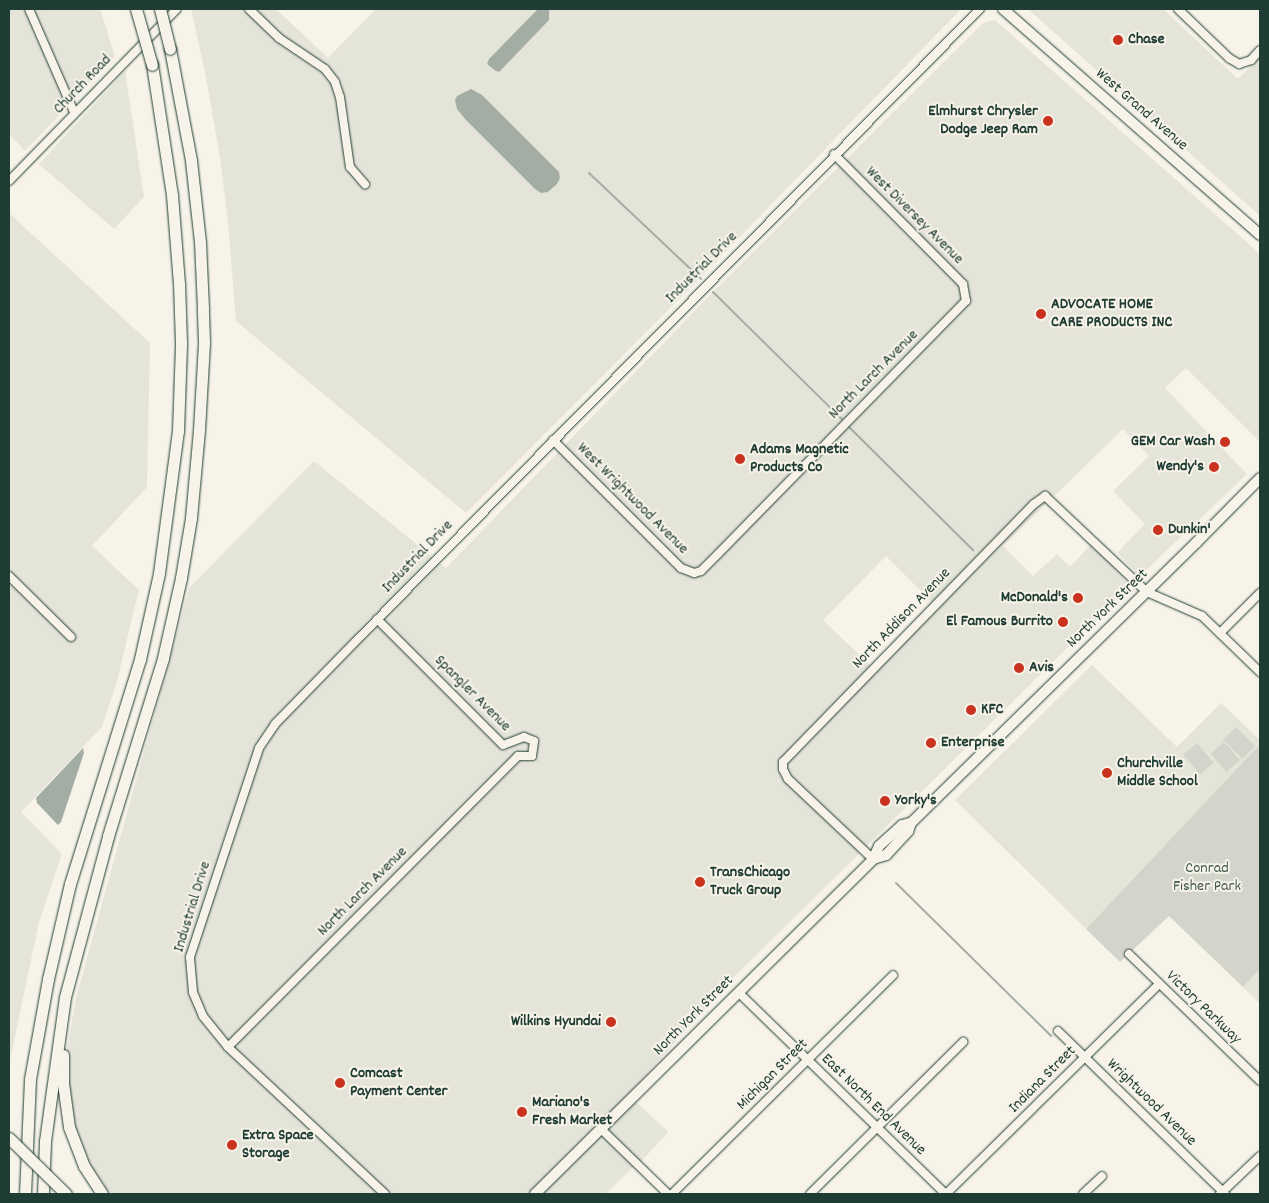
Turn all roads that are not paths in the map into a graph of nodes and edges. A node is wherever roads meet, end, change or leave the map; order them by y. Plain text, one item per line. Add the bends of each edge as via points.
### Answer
1 (29, 9) edge
2 (136, 9) edge
3 (160, 9) edge
4 (177, 9) edge
5 (249, 9) edge
6 (980, 9) edge
7 (1003, 9) edge
8 (1178, 9) edge
9 (1260, 50) edge
10 (74, 112) junction
11 (834, 154) junction
12 (9, 181) edge
13 (365, 184) dead end
14 (1260, 235) edge
15 (966, 301) joint
16 (553, 440) junction
17 (1260, 478) edge
18 (694, 573) joint
19 (9, 576) edge
20 (1147, 592) junction
21 (1260, 593) edge
22 (377, 619) junction
23 (1220, 634) junction
24 (71, 637) dead end
25 (1260, 672) edge
26 (518, 756) joint
27 (873, 859) junction
28 (1128, 954) dead end
29 (893, 975) dead end
30 (1159, 984) junction
31 (739, 993) junction
32 (65, 997) junction
33 (1058, 1031) dead end
34 (963, 1042) dead end
35 (228, 1047) junction
36 (1084, 1058) junction
37 (807, 1060) junction
38 (1260, 1081) edge
39 (877, 1128) junction
40 (601, 1129) junction
41 (9, 1138) edge
42 (1260, 1156) edge
43 (1102, 1176) dead end
44 (1223, 1193) edge
45 (25, 1194) edge
46 (42, 1194) edge
47 (66, 1194) edge
48 (102, 1194) edge
49 (384, 1194) edge
50 (535, 1194) edge
51 (668, 1194) edge
52 (672, 1194) edge
53 (810, 1194) edge
54 (946, 1194) edge
55 (1084, 1194) edge

1 - 10 street
2 - 45 highway, bridge via 152,65 172,195 182,343 178,432 159,573 140,659 70,884 48,980 30,1078
3 - 32 highway, bridge via 191,160 200,242 203,361 191,518 163,658 108,836
4 - 10 street, Church Road
5 - 13 street via 279,38 325,69 335,82 350,167
6 - 11 street, Industrial Drive
7 - 14 main road, West Grand Avenue
8 - 9 street via 1239,64 1251,60
10 - 12 street, Church Road
11 - 15 street, West Diversey Avenue via 963,284
11 - 16 street, Industrial Drive
15 - 18 street, North Larch Avenue via 717,555
16 - 18 street, West Wrightwood Avenue via 681,568
16 - 22 street, Industrial Drive
17 - 20 main road, North York Street
19 - 24 street
20 - 23 street via 1202,616
20 - 27 main road, North York Street via 910,823 902,825 879,846
20 - 27 street, North Addison Avenue via 1045,496 1034,504 788,755 782,765 788,779
21 - 23 street
22 - 26 street, Spangler Avenue via 503,744 524,737 534,740 532,756
22 - 35 street, Industrial Drive via 275,724 258,752 190,957 193,992 203,1016
23 - 25 street
26 - 35 street, North Larch Avenue
27 - 31 main road, North York Street
28 - 30 street, Victory Parkway
29 - 37 street, Michigan Street
30 - 36 street, Indiana Street
30 - 38 street, Victory Parkway
31 - 37 street, East North End Avenue
31 - 40 main road, North York Street
32 - 46 highway via 45,1141
32 - 48 highway via 63,1082 69,1127 84,1166
33 - 36 street, Wrightwood Avenue
34 - 39 street
35 - 49 street, Industrial Drive
36 - 44 street, Wrightwood Avenue
36 - 54 street, Indiana Street
37 - 39 street, East North End Avenue
37 - 52 street, Michigan Street
39 - 53 street
39 - 54 street, East North End Avenue
40 - 50 main road, North York Street
40 - 51 street
41 - 47 highway, bridge
42 - 44 street
43 - 55 street

